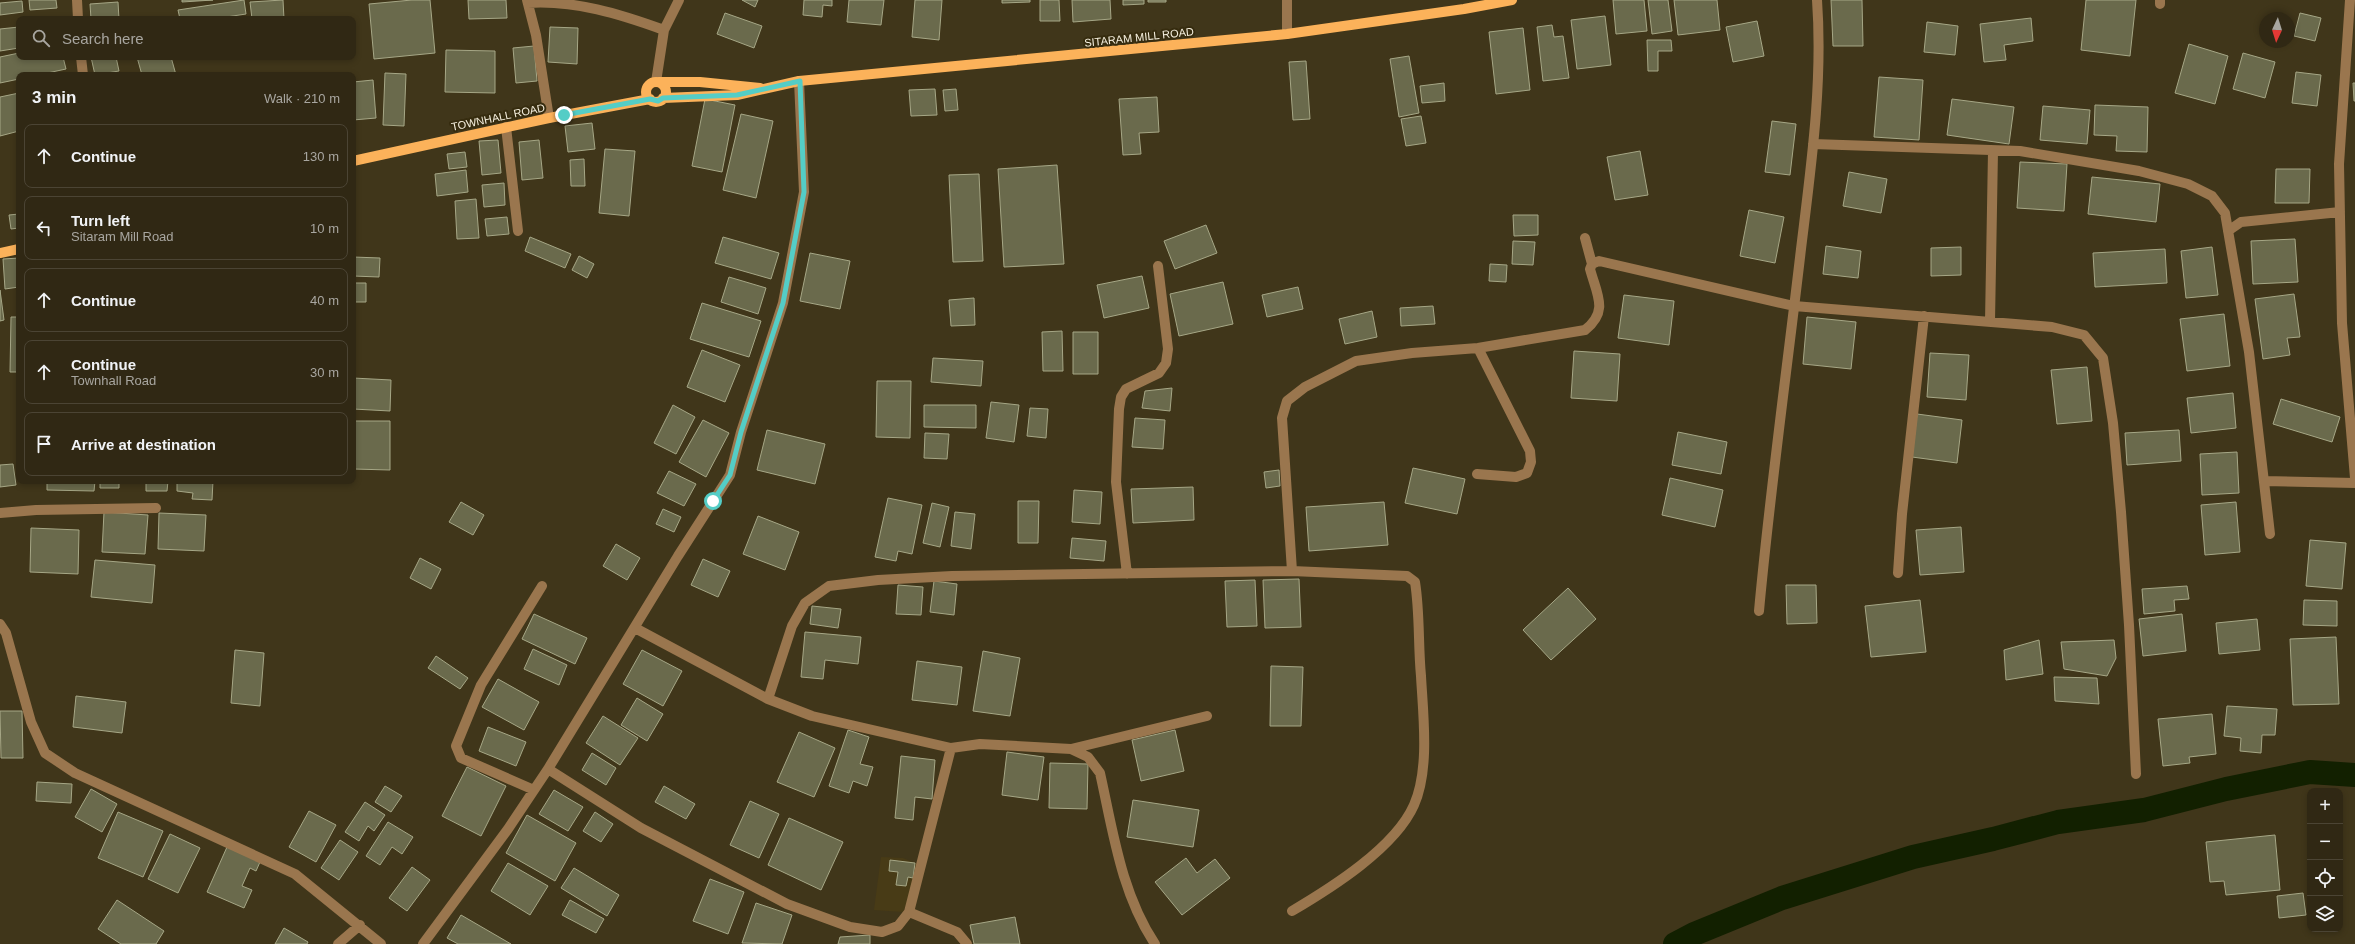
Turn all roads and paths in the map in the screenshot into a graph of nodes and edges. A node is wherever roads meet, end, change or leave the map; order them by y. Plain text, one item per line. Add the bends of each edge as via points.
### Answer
1 (77, 0) edge
2 (680, 0) edge
3 (1287, 0) edge
4 (1512, 0) edge
5 (1817, 0) edge
6 (2350, 0) edge
7 (528, 1) edge
8 (78, 16) edge
9 (664, 30) junction
10 (1287, 34) junction
11 (81, 60) edge
12 (83, 72) edge
13 (800, 81) junction
14 (658, 82) junction
15 (768, 88) junction
16 (663, 98) junction
17 (650, 99) junction
18 (549, 118) junction
19 (506, 127) junction
20 (1813, 144) junction
21 (1993, 151) junction
22 (356, 160) edge
23 (2340, 212) junction
24 (518, 231) dead end
25 (2228, 231) junction
26 (1585, 238) dead end
27 (16, 250) edge
28 (0, 253) edge
29 (1592, 264) junction
30 (1158, 266) dead end
31 (1794, 306) junction
32 (1924, 316) junction
33 (1990, 322) junction
34 (1478, 348) junction
35 (1477, 474) dead end
36 (2355, 478) edge
37 (2264, 480) junction
38 (2355, 483) edge
39 (156, 508) dead end
40 (0, 513) edge
41 (2270, 534) dead end
42 (1292, 571) junction
43 (1898, 573) dead end
44 (1127, 574) junction
45 (542, 586) dead end
46 (1759, 611) dead end
47 (0, 624) edge
48 (635, 628) junction
49 (768, 699) junction
50 (1207, 716) dead end
51 (952, 748) junction
52 (1071, 749) junction
53 (548, 769) junction
54 (2136, 774) dead end
55 (534, 790) junction
56 (1292, 911) dead end
57 (909, 912) junction
58 (360, 925) junction
59 (338, 944) edge
60 (382, 944) edge
61 (423, 944) edge
62 (967, 944) edge
63 (1155, 944) edge

1 - 8 street
2 - 9 street
3 - 10 street
4 - 10 main road, SITARAM MILL ROAD
5 - 20 street
6 - 23 street via 2339,164
7 - 9 street via 570,2 625,16
7 - 18 street
9 - 14 street
10 - 13 main road, SITARAM MILL ROAD
11 - 12 street
13 - 15 main road, SITARAM MILL ROAD
13 - 48 street via 804,192 783,303 741,432 730,475
14 - 15 main road via 700,82
14 - 16 main road via 666,89
14 - 17 main road via 648,87
15 - 16 main road, SITARAM MILL ROAD via 737,95
16 - 17 main road via 658,101
17 - 18 main road, TOWNHALL ROAD
18 - 19 main road, TOWNHALL ROAD
19 - 22 main road, TOWNHALL ROAD
19 - 24 street
20 - 21 street
20 - 31 street
21 - 25 street via 2020,151 2139,171 2188,184 2212,196 2225,213
21 - 33 street
23 - 25 street via 2241,222
23 - 36 street via 2342,323
25 - 37 street via 2249,352
26 - 29 street
27 - 28 main road
29 - 31 street via 1599,261
29 - 34 street via 1590,269 1600,309 1596,322 1585,330
30 - 44 street via 1166,336 1166,363 1159,373 1126,389 1121,397 1119,409 1116,482
31 - 32 street
31 - 46 street via 1769,503
32 - 33 street
32 - 43 street
33 - 54 street via 2052,327 2084,335 2103,358 2113,423 2122,520
34 - 35 street via 1530,451 1531,462 1527,473 1516,477
34 - 42 street via 1412,353 1356,361 1305,387 1287,401 1282,418
37 - 38 street
37 - 41 street
39 - 40 street
42 - 44 street
42 - 56 street via 1407,576 1415,582 1424,715 1422,773 1414,805 1390,840 1329,889
44 - 49 street via 952,576 828,586 805,603 792,626
45 - 55 street via 481,685 456,746 461,758
47 - 58 street via 6,633 31,722 45,753 75,773 295,874
48 - 49 street
48 - 53 street
49 - 51 street via 812,716
50 - 52 street
51 - 52 street via 980,744
51 - 57 street
52 - 63 street via 1088,757 1100,773 1127,888 1142,925
53 - 55 street
53 - 57 street via 642,828 787,904 850,927 882,932 898,926
55 - 61 street
57 - 62 street via 957,932
58 - 59 street
58 - 60 street

